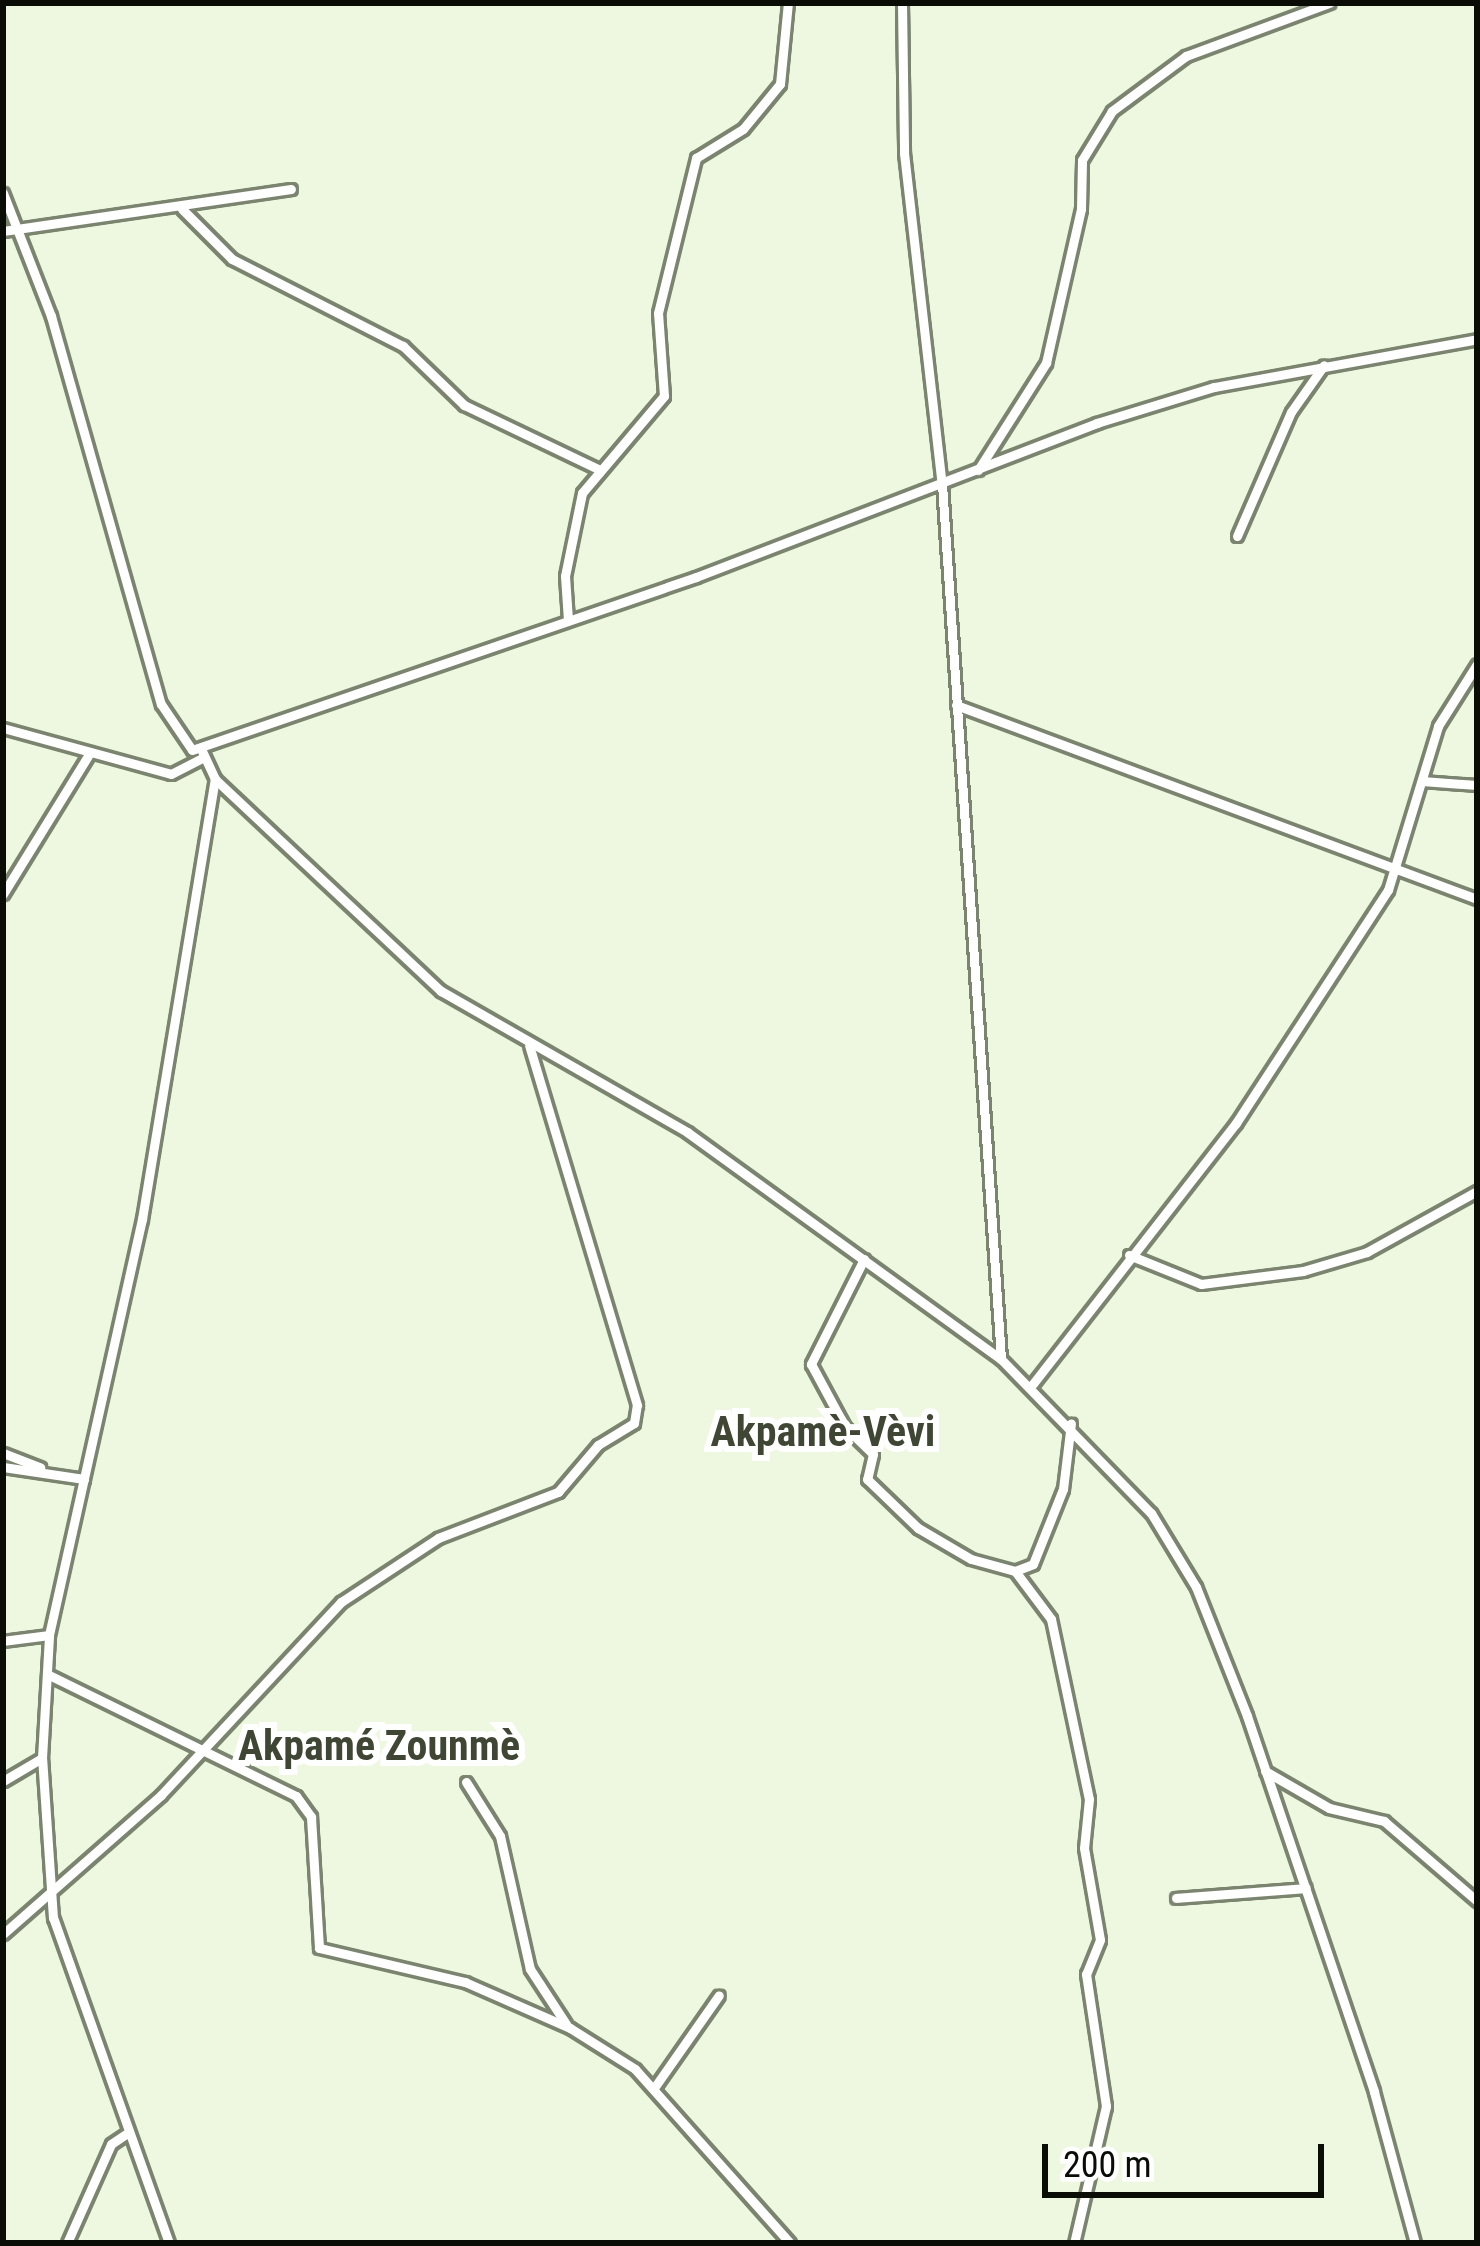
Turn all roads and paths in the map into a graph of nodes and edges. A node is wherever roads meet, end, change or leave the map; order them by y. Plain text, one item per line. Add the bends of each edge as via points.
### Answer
1 (788, 3) edge
2 (902, 3) edge
3 (1329, 3) edge
4 (292, 189) dead end
5 (3, 193) edge
6 (182, 209) junction
7 (3, 231) edge
8 (19, 232) junction
9 (1477, 339) edge
10 (1324, 365) junction
11 (600, 470) junction
12 (978, 470) junction
13 (942, 484) junction
14 (1237, 536) dead end
15 (568, 620) junction
16 (1477, 664) edge
17 (956, 705) junction
18 (3, 728) edge
19 (202, 754) junction
20 (88, 756) junction
21 (215, 779) junction
22 (1423, 781) junction
23 (1477, 785) edge
24 (1399, 866) junction
25 (3, 894) edge
26 (1477, 898) edge
27 (529, 1046) junction
28 (1477, 1191) edge
29 (1129, 1255) junction
30 (865, 1259) junction
31 (1001, 1359) junction
32 (1032, 1385) junction
33 (1071, 1423) junction
34 (3, 1453) edge
35 (3, 1467) edge
36 (45, 1470) junction
37 (84, 1479) junction
38 (1015, 1570) junction
39 (49, 1635) junction
40 (3, 1641) edge
41 (49, 1675) junction
42 (197, 1749) junction
43 (42, 1758) junction
44 (1265, 1771) junction
45 (3, 1780) edge
46 (466, 1782) dead end
47 (1306, 1888) junction
48 (49, 1889) junction
49 (1177, 1898) dead end
50 (1477, 1901) edge
51 (3, 1934) edge
52 (718, 1995) dead end
53 (570, 2028) junction
54 (654, 2088) junction
55 (126, 2134) junction
56 (67, 2243) edge
57 (169, 2243) edge
58 (790, 2243) edge
59 (1074, 2243) edge
60 (1415, 2243) edge

1 - 11 street via 780,84 743,129 703,148 691,172 658,313 664,396
2 - 13 street via 904,153
3 - 12 street via 1186,56 1112,112 1082,160 1081,209 1046,364
4 - 6 street
5 - 8 street
6 - 8 street
6 - 11 street via 232,259 404,346 464,405
7 - 8 street
8 - 19 street via 161,704 184,746
9 - 10 street
10 - 12 street via 1117,417
10 - 14 street via 1291,412
11 - 15 street via 575,511
12 - 13 street
13 - 15 street
13 - 17 street
15 - 19 street
16 - 22 street via 1450,698
17 - 24 street
17 - 31 street
18 - 20 street
19 - 20 street via 171,774
19 - 21 street
20 - 25 street
21 - 27 street via 441,991
21 - 37 street via 142,1219
22 - 23 street
22 - 24 street
24 - 26 street
24 - 29 street via 1236,1123
27 - 30 street via 688,1132
27 - 42 street via 637,1416 558,1492 388,1565
28 - 29 street via 1367,1252 1303,1271 1202,1284
29 - 32 street
30 - 31 street
30 - 38 street via 811,1364 824,1393 873,1454 867,1480 918,1528 951,1551
31 - 32 street
32 - 33 street
33 - 38 street via 1045,1551
33 - 44 street via 1179,1558
34 - 36 street
35 - 36 street
36 - 37 street
37 - 39 street
38 - 59 street via 1051,1619 1089,1798 1084,1848 1100,1940 1086,1974 1106,2106
39 - 40 street
39 - 41 street
41 - 42 street
41 - 43 street
42 - 48 street via 160,1795
42 - 53 street via 304,1805 319,1948 487,1989
43 - 45 street
43 - 48 street
44 - 47 street
44 - 50 street via 1329,1808 1384,1821
46 - 53 street via 500,1837 530,1969
47 - 49 street
47 - 60 street
48 - 51 street
48 - 55 street
52 - 54 street
53 - 54 street
54 - 58 street
55 - 56 street via 111,2144
55 - 57 street

